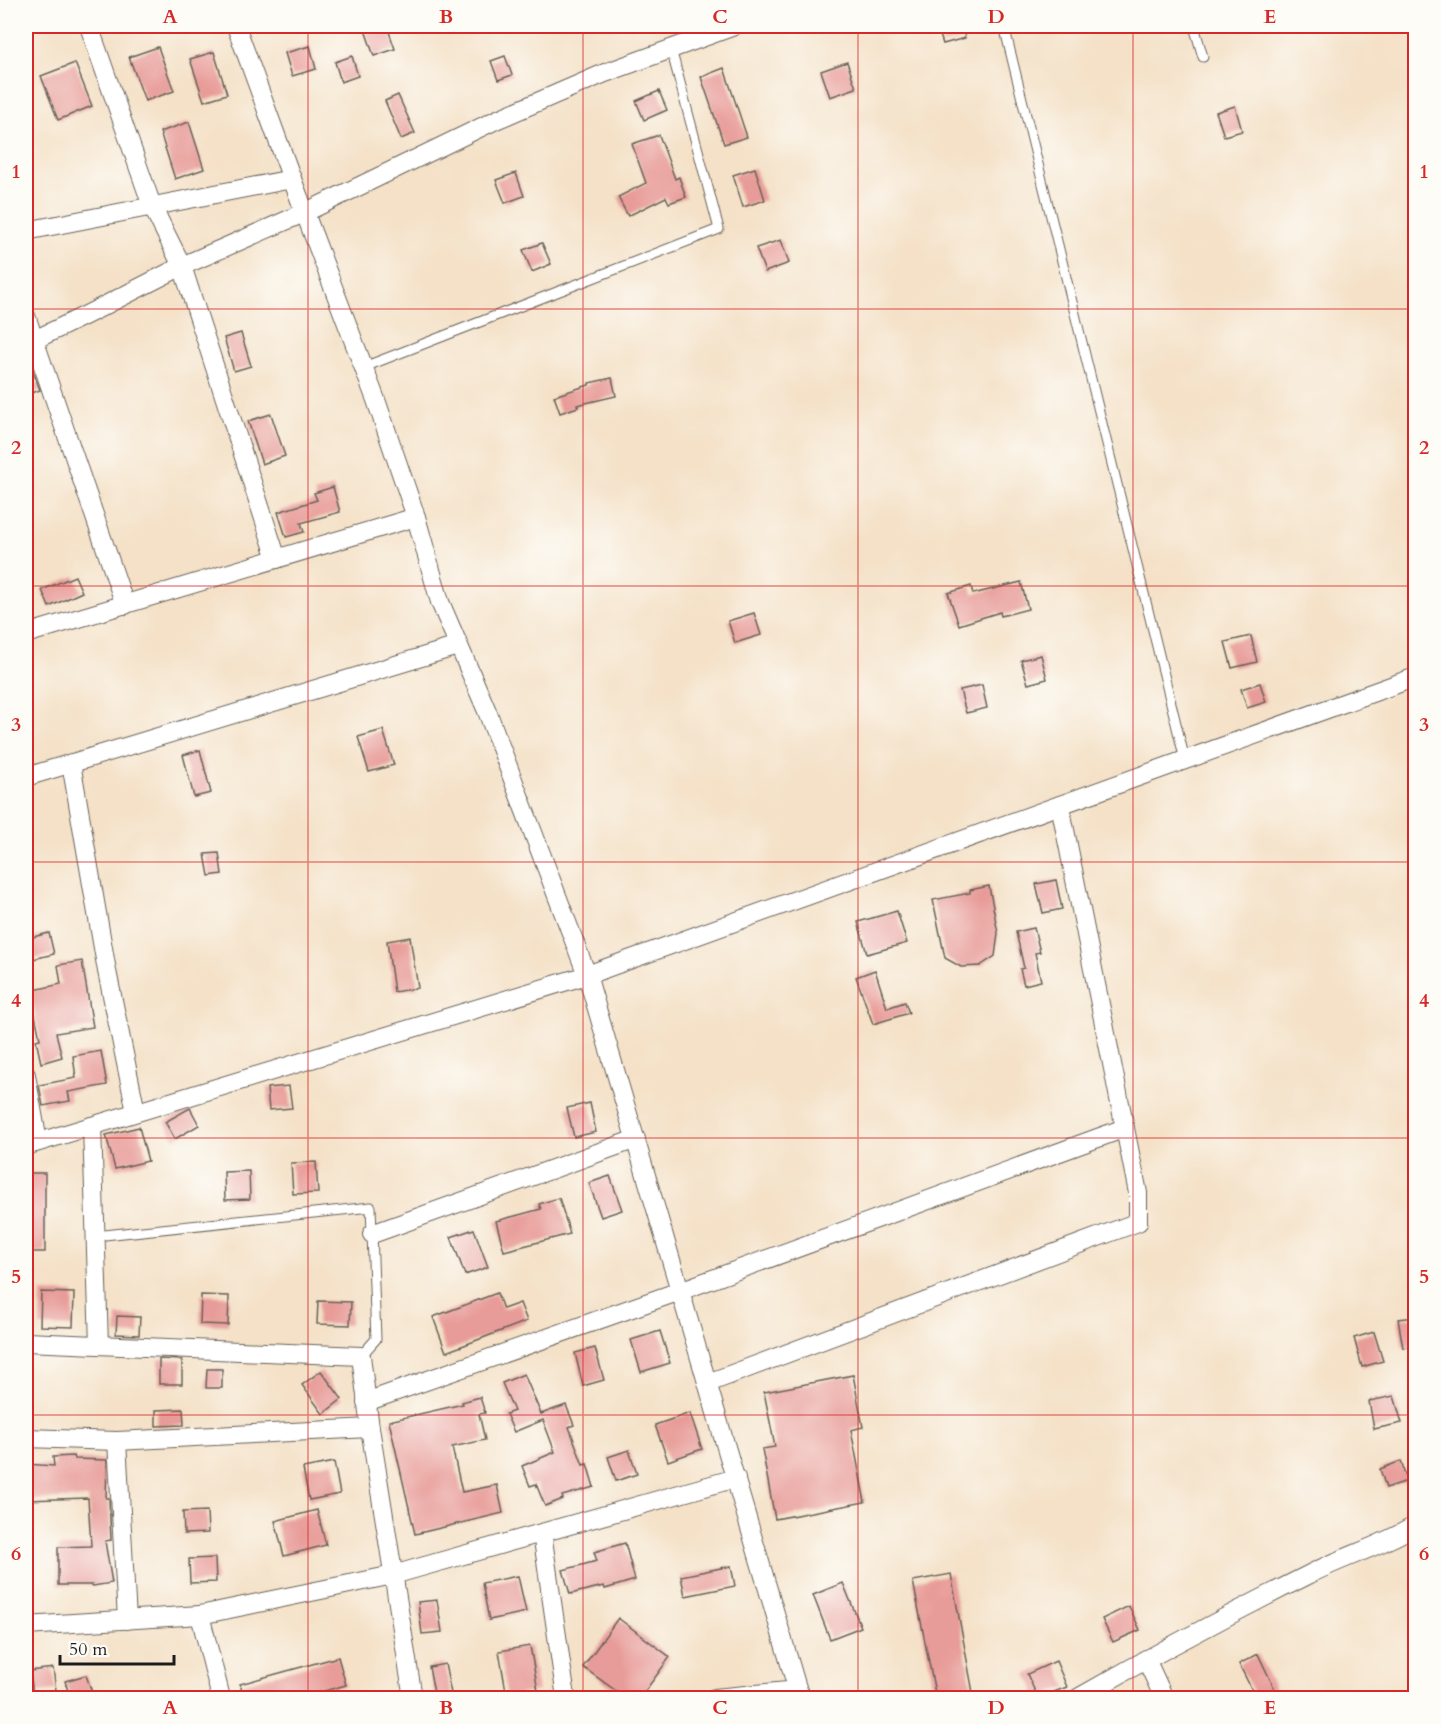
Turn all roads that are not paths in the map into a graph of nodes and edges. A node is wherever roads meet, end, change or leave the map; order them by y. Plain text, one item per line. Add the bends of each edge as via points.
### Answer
1 (88, 26) edge
2 (236, 26) edge
3 (734, 26) edge
4 (1004, 26) edge
5 (1194, 26) edge
6 (671, 49) junction
7 (1203, 57) dead end
8 (292, 179) junction
9 (152, 206) junction
10 (306, 212) junction
11 (26, 231) edge
12 (182, 266) junction
13 (26, 316) edge
14 (30, 342) edge
15 (364, 367) junction
16 (416, 517) junction
17 (277, 559) junction
18 (125, 605) junction
19 (26, 634) edge
20 (458, 646) junction
21 (1416, 677) edge
22 (1185, 760) junction
23 (71, 763) junction
24 (26, 777) edge
25 (1060, 805) junction
26 (587, 975) junction
27 (26, 1075) edge
28 (136, 1112) junction
29 (92, 1126) junction
30 (1125, 1128) junction
31 (636, 1139) junction
32 (32, 1144) edge
33 (372, 1234) junction
34 (95, 1236) junction
35 (680, 1292) junction
36 (26, 1342) edge
37 (99, 1345) junction
38 (361, 1356) junction
39 (708, 1383) junction
40 (366, 1402) junction
41 (370, 1428) junction
42 (26, 1438) edge
43 (117, 1441) junction
44 (736, 1478) junction
45 (1416, 1525) edge
46 (542, 1533) junction
47 (393, 1575) junction
48 (200, 1616) junction
49 (127, 1620) junction
50 (26, 1626) edge
51 (1146, 1659) junction
52 (799, 1694) edge
53 (221, 1698) edge
54 (413, 1698) edge
55 (566, 1698) edge
56 (715, 1698) edge
57 (1078, 1698) edge
58 (1164, 1698) edge

1 - 9 street
2 - 8 street
3 - 6 street
4 - 22 lane
5 - 7 lane
6 - 10 street via 498,119
6 - 15 lane via 719,229
8 - 9 street
8 - 10 street
9 - 11 street
9 - 12 street
10 - 12 street
10 - 15 street
12 - 14 street
12 - 17 street
13 - 14 street
14 - 18 street
15 - 16 street
16 - 17 street
16 - 20 street via 440,602
17 - 18 street
18 - 19 street
20 - 23 street
20 - 26 street via 487,711
21 - 22 street
22 - 25 street
23 - 24 street
23 - 28 street
25 - 26 street
25 - 30 street
26 - 28 street
26 - 31 street
27 - 32 street
28 - 29 street
29 - 32 street
29 - 34 street
30 - 35 street
30 - 39 street via 1138,1193 1138,1222
31 - 33 street
31 - 35 street
33 - 34 lane via 371,1207
33 - 38 lane via 376,1339
34 - 37 street
35 - 39 street
35 - 40 street
36 - 37 street
37 - 38 street
38 - 40 street
39 - 44 street
40 - 41 street
41 - 43 street
41 - 47 street
42 - 43 street
43 - 49 street
44 - 46 street
44 - 52 street
45 - 51 street via 1310,1574
46 - 47 street
46 - 55 street
47 - 48 street
47 - 54 street
48 - 49 street
48 - 53 street
49 - 50 street
51 - 57 street
51 - 58 street
52 - 56 street

